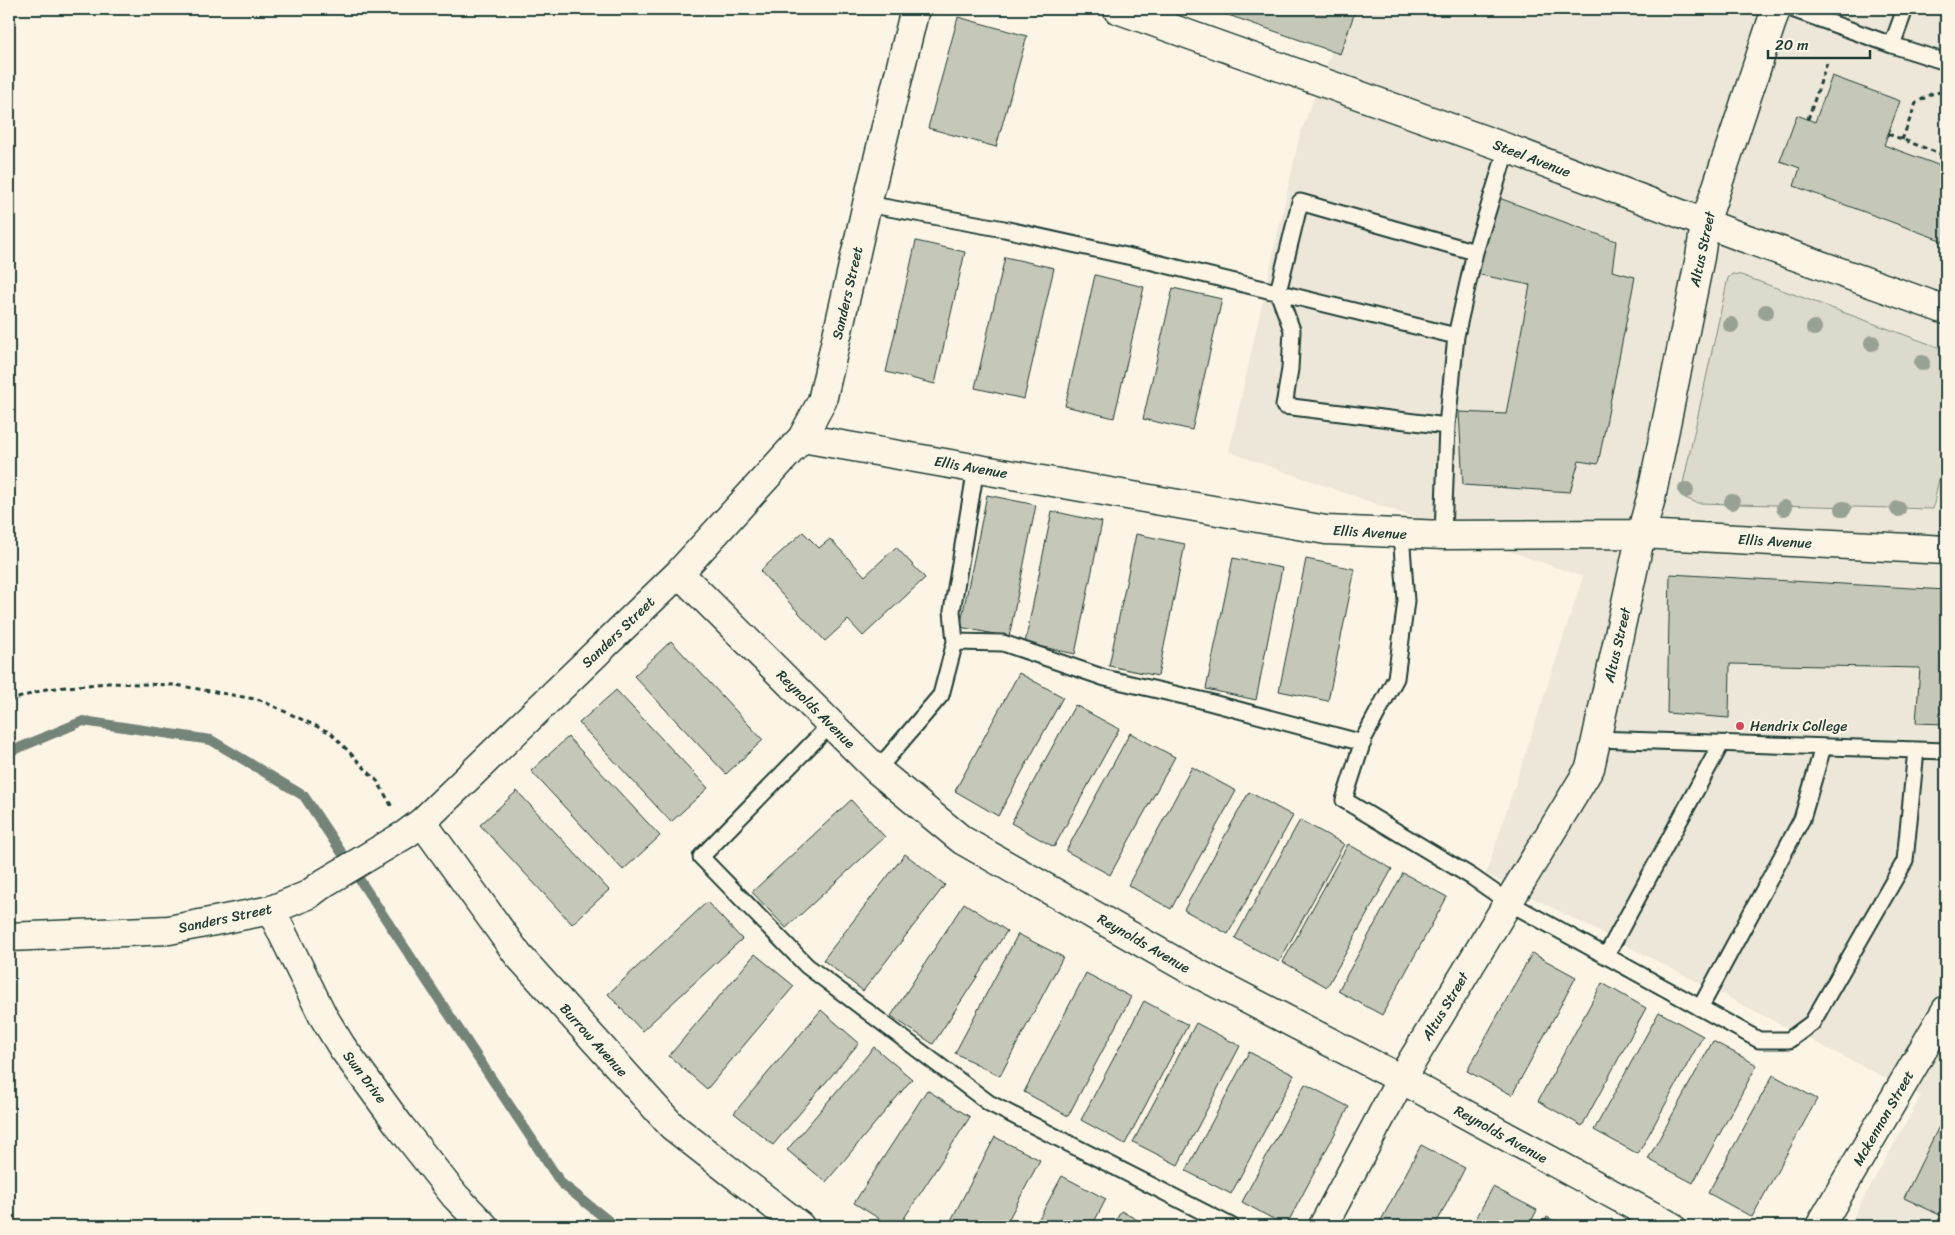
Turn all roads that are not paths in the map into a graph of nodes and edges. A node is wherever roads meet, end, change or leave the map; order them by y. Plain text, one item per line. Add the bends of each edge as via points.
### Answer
1 (915, 9) edge
2 (1117, 9) edge
3 (1776, 9) edge
4 (1792, 9) edge
5 (1905, 9) edge
6 (1892, 45) junction
7 (1946, 62) edge
8 (1508, 148) junction
9 (867, 204) junction
10 (1705, 223) junction
11 (1475, 252) junction
12 (1278, 292) junction
13 (1946, 310) edge
14 (1456, 336) junction
15 (1447, 426) junction
16 (802, 438) junction
17 (976, 468) junction
18 (1401, 533) junction
19 (1641, 534) junction
20 (1443, 535) junction
21 (1946, 550) edge
22 (679, 573) junction
23 (955, 642) junction
24 (830, 724) junction
25 (1596, 739) junction
26 (1362, 743) junction
27 (1722, 744) junction
28 (1823, 747) junction
29 (1916, 750) junction
30 (1946, 751) edge
31 (877, 770) junction
32 (405, 834) junction
33 (1508, 902) junction
34 (271, 910) junction
35 (9, 936) edge
36 (1606, 956) junction
37 (1700, 1008) junction
38 (1946, 1010) edge
39 (1401, 1079) junction
40 (484, 1226) edge
41 (800, 1226) edge
42 (1231, 1226) edge
43 (1324, 1226) edge
44 (1671, 1226) edge
45 (1820, 1226) edge

1 - 9 street, Sanders Street
2 - 8 street, Steel Avenue
3 - 10 street, Altus Street
4 - 6 lane
5 - 6 lane
6 - 7 lane
8 - 10 street, Steel Avenue
8 - 11 lane
9 - 12 lane via 1004,229
9 - 16 street, Sanders Street via 822,401
10 - 13 street, Steel Avenue
10 - 19 street, Altus Street via 1663,440
11 - 12 lane via 1300,202
11 - 14 lane
12 - 14 lane
12 - 15 lane via 1292,330 1284,406
14 - 15 lane
15 - 20 lane
16 - 17 street, Ellis Avenue
16 - 22 street, Sanders Street
17 - 18 street, Ellis Avenue via 1326,530
17 - 23 lane via 952,611
18 - 20 street, Ellis Avenue
18 - 26 lane via 1406,601 1396,678
19 - 20 street, Ellis Avenue
19 - 21 street, Ellis Avenue
19 - 25 street, Altus Street
22 - 24 street, Reynolds Avenue
22 - 32 street, Sanders Street
23 - 26 lane via 1003,643 1105,678
23 - 31 lane via 941,695
24 - 31 street, Reynolds Avenue
24 - 42 lane via 701,857 807,966 989,1103
25 - 27 lane
25 - 33 street, Altus Street via 1590,768
26 - 33 lane via 1344,800
27 - 28 lane
27 - 36 lane
28 - 29 lane
28 - 37 lane via 1802,819
29 - 30 lane
29 - 37 lane via 1905,861 1812,1023 1789,1040 1759,1040
31 - 39 street, Reynolds Avenue via 962,840 1186,968
32 - 34 street, Sanders Street via 308,895
32 - 41 street, Burrow Avenue via 672,1126
33 - 36 lane
33 - 39 street, Altus Street
34 - 35 street, Sanders Street via 169,930
34 - 40 street, Swn Drive via 323,1016 342,1047 455,1196
36 - 37 lane
38 - 45 street, Mckennon Street
39 - 43 street, Altus Street
39 - 44 street, Reynolds Avenue

